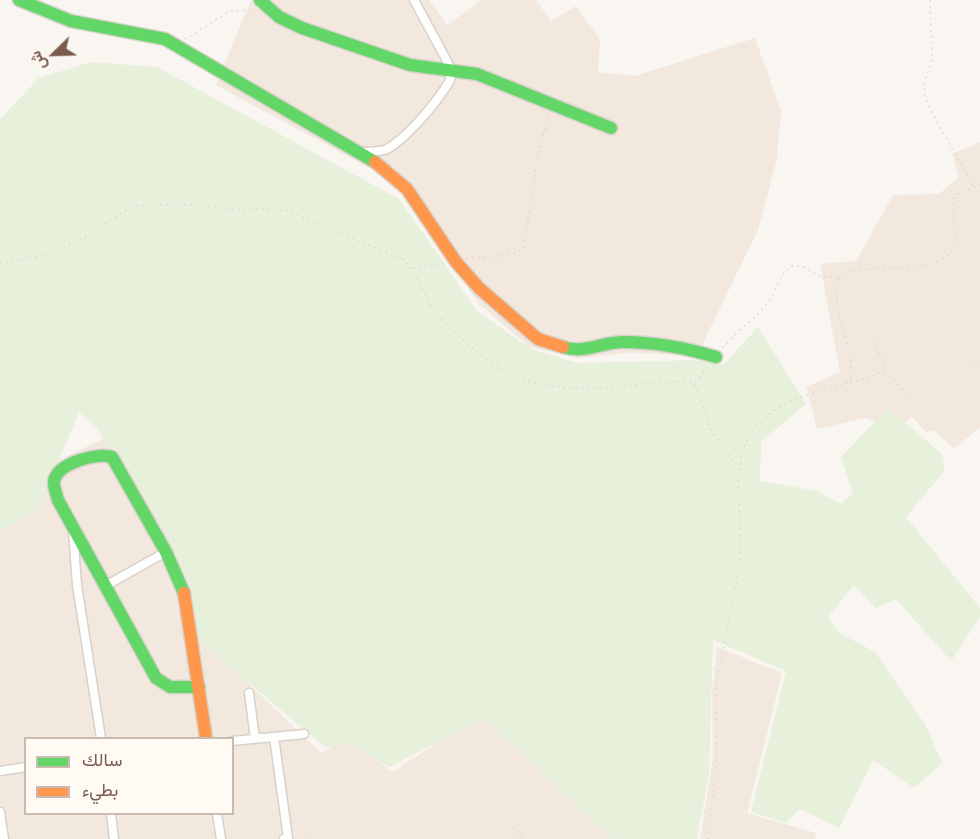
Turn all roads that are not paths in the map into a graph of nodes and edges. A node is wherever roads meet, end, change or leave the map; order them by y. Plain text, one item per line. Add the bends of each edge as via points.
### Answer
1 (19, 0) edge
2 (260, 0) edge
3 (414, 0) edge
4 (451, 71) junction
5 (611, 128) dead end
6 (360, 153) junction
7 (716, 357) road end
8 (73, 530) junction
9 (166, 552) junction
10 (105, 586) junction
11 (199, 687) junction
12 (249, 693) dead end
13 (304, 734) dead end
14 (101, 737) edge
15 (206, 737) edge
16 (274, 737) junction
17 (255, 739) junction
18 (234, 741) edge
19 (24, 767) edge
20 (0, 771) edge
21 (0, 812) edge
22 (111, 815) edge
23 (217, 815) edge
24 (4, 839) edge
25 (114, 839) edge
26 (221, 839) edge
27 (284, 839) edge

1 - 6 street via 71,21 165,39
2 - 4 street via 271,12 302,28 422,68
3 - 4 street
4 - 5 street via 491,78
4 - 6 street via 445,90 401,138 386,149
6 - 7 street via 386,169 407,189 456,262 494,304 548,344 568,349 621,342 656,344
8 - 9 street via 56,495 55,478 62,470 92,456 108,454 121,469
8 - 10 street
8 - 14 street via 77,585
9 - 10 street
9 - 11 street via 186,600
10 - 11 street via 163,686
11 - 15 street
12 - 17 street
13 - 16 street
16 - 17 street
16 - 27 street via 288,838
17 - 18 street
19 - 20 street
21 - 24 street
22 - 25 street
23 - 26 street

